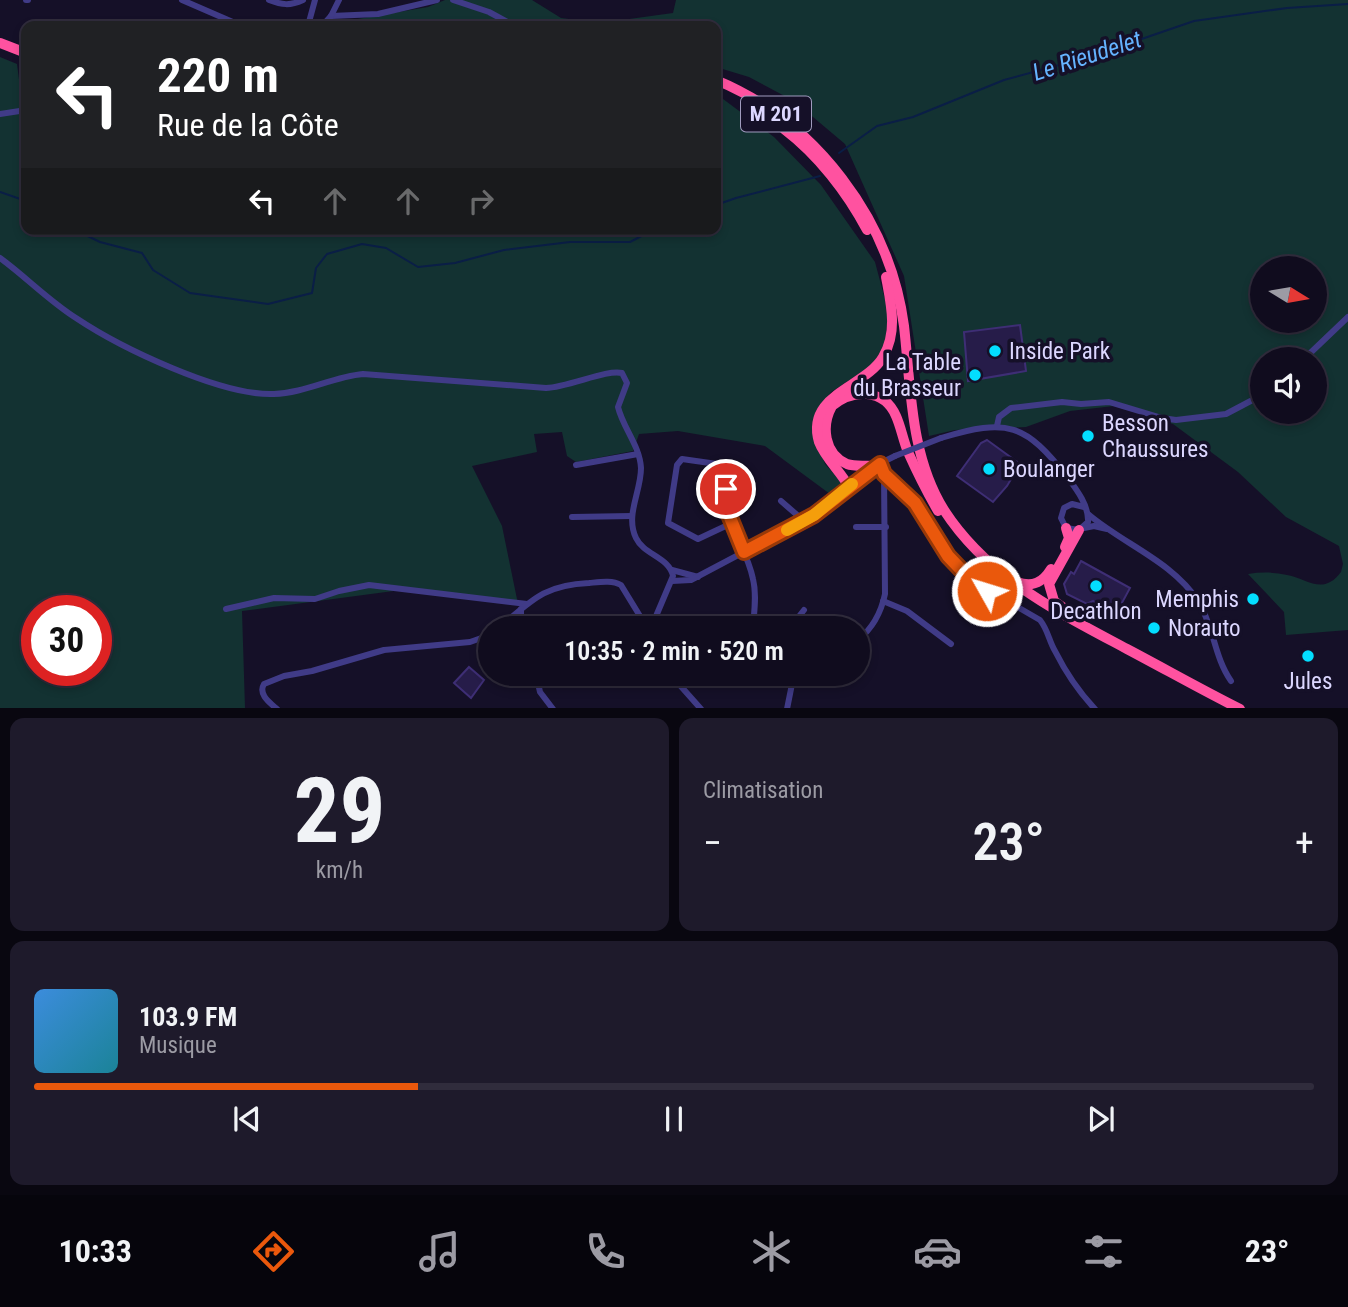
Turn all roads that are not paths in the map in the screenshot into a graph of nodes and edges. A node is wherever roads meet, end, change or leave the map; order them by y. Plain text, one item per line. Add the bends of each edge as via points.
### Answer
1 (182, 0) edge
2 (269, 0) edge
3 (303, 0) edge
4 (315, 0) edge
5 (339, 0) edge
6 (437, 0) edge
7 (453, 0) edge
8 (331, 16) junction
9 (230, 21) edge
10 (309, 21) edge
11 (326, 21) edge
12 (506, 21) edge
13 (0, 43) edge
14 (0, 49) edge
15 (21, 51) edge
16 (21, 57) edge
17 (721, 85) edge
18 (721, 86) edge
19 (21, 111) edge
20 (0, 114) edge
21 (0, 258) edge
22 (886, 274) junction
23 (1348, 317) edge
24 (1317, 347) edge
25 (1250, 401) edge
26 (997, 426) junction
27 (638, 454) junction
28 (576, 465) dead end
29 (849, 465) junction
30 (877, 465) junction
31 (884, 474) junction
32 (1072, 483) junction
33 (851, 485) junction
34 (781, 501) dead end
35 (1072, 504) junction
36 (1084, 507) junction
37 (1088, 514) junction
38 (632, 516) junction
39 (572, 517) dead end
40 (804, 520) junction
41 (732, 523) junction
42 (856, 527) dead end
43 (886, 527) junction
44 (1066, 528) junction
45 (1081, 529) junction
46 (1109, 530) junction
47 (744, 552) junction
48 (990, 565) junction
49 (671, 570) junction
50 (698, 577) junction
51 (672, 582) junction
52 (1028, 598) junction
53 (883, 601) junction
54 (527, 604) junction
55 (226, 609) dead end
56 (521, 609) junction
57 (804, 610) dead end
58 (513, 616) edge
59 (521, 616) edge
60 (640, 616) edge
61 (657, 616) edge
62 (754, 616) edge
63 (799, 616) edge
64 (870, 627) edge
65 (478, 639) edge
66 (951, 644) dead end
67 (1117, 644) junction
68 (1231, 681) dead end
69 (539, 686) edge
70 (681, 686) edge
71 (792, 686) edge
72 (276, 708) edge
73 (552, 708) edge
74 (700, 708) edge
75 (787, 708) edge
76 (1094, 708) edge
77 (1227, 708) edge
78 (1238, 708) edge

1 - 9 street
2 - 3 street via 281,5
4 - 10 street
5 - 8 street
6 - 8 street via 378,14
7 - 12 street
8 - 11 street
13 - 15 highway
14 - 16 highway
17 - 48 highway, M 201 via 748,95 800,133 828,160 866,214 884,254 903,321 914,423 924,466 942,507
18 - 22 highway, M 201 via 771,118 820,163 863,223
19 - 20 street
21 - 27 street via 97,331 221,387 255,394 296,391 344,376 384,374 560,387 617,371 626,377 618,407
22 - 33 highway via 893,316 888,347 876,366 828,401 818,423 822,447
22 - 52 highway, M 201 via 898,323 911,423 928,483 966,545
23 - 24 street
25 - 26 street via 1226,414 1176,420 1109,402 1062,402 1011,408 999,417
26 - 30 street, bridge via 941,438
26 - 32 street via 1031,438
27 - 28 street
27 - 38 street via 641,473
29 - 30 highway
29 - 33 highway
29 - 52 highway via 827,442 827,416 839,400 852,394 880,397 896,415 919,476 950,529 990,573
30 - 31 street
30 - 33 street
31 - 43 street
31 - 76 street via 915,503 948,556 970,579 1040,620 1056,653
32 - 35 street
32 - 36 street
33 - 40 street
34 - 40 street
35 - 36 street
35 - 44 street via 1061,515
36 - 37 street
37 - 45 street
37 - 46 street
38 - 39 street
38 - 49 street via 636,540
40 - 47 street
41 - 41 street via 725,505 734,472 724,465 682,459 677,465 668,523 698,539
41 - 47 street
42 - 43 street
43 - 53 street
44 - 45 street
44 - 48 highway via 1066,545 1037,583 1021,584
45 - 46 street
45 - 67 highway via 1052,575 1049,592 1054,601
46 - 68 street via 1169,570 1192,593
47 - 50 street
47 - 62 street via 753,578
48 - 67 highway, M 201 via 1044,604
49 - 50 street
49 - 51 street
50 - 51 street
51 - 61 street
52 - 77 highway, M 201
53 - 64 street
53 - 66 street via 907,611
54 - 55 street via 369,585 315,599 274,598
54 - 56 street
54 - 60 street via 560,585 616,583
56 - 58 street
56 - 59 street
57 - 63 street
65 - 72 street via 384,650 284,676 261,688
67 - 78 highway, M 201
69 - 73 street
70 - 74 street
71 - 75 street

